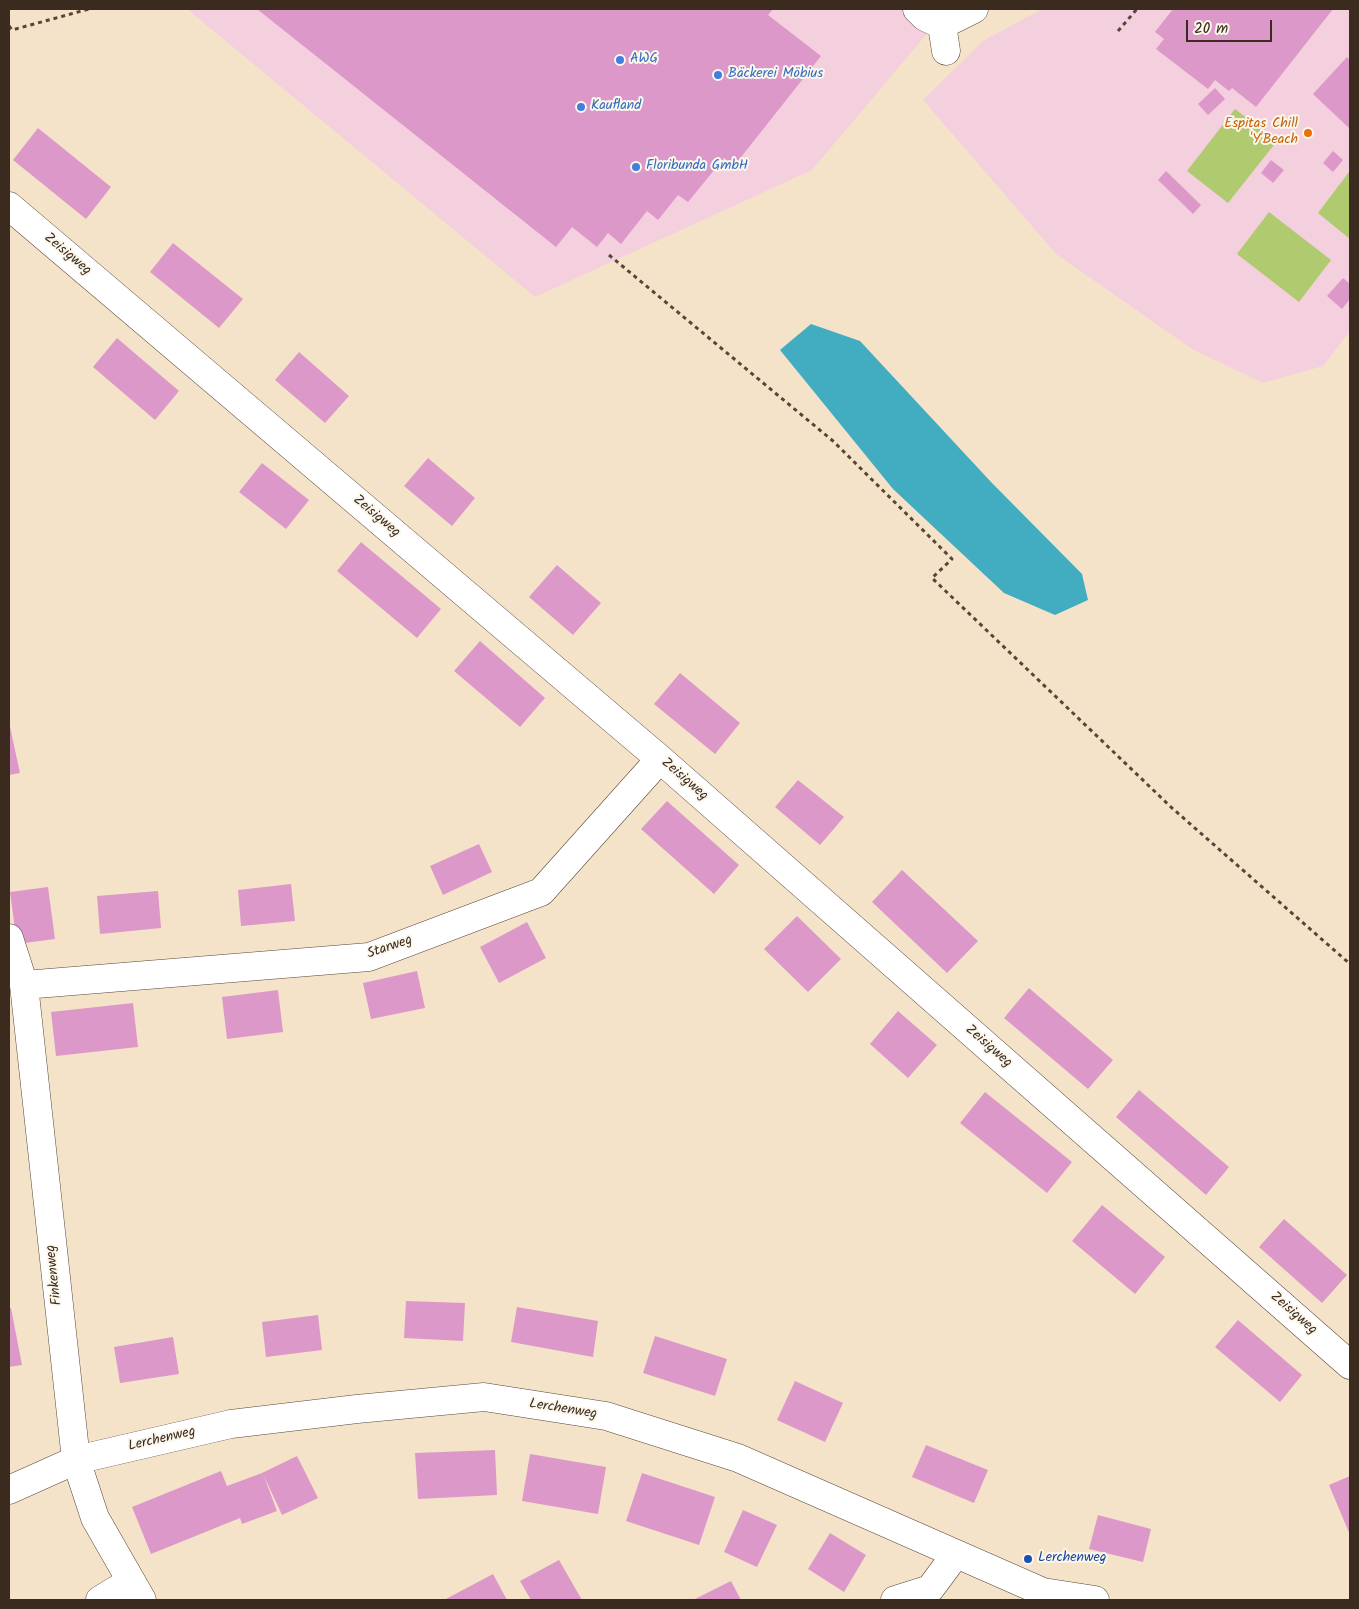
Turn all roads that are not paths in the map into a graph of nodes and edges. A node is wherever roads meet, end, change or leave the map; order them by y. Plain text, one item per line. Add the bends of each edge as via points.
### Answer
1 (917, 9) edge
2 (974, 9) edge
3 (9, 206) edge
4 (660, 759) junction
5 (9, 938) edge
6 (24, 985) junction
7 (1350, 1365) edge
8 (76, 1460) junction
9 (9, 1490) edge
10 (956, 1554) junction
11 (136, 1591) edge
12 (1042, 1596) edge
13 (100, 1600) edge
14 (895, 1600) edge
15 (1095, 1600) edge

1 - 2 street via 944,38
3 - 4 street, Zeisigweg
4 - 6 street, Starweg via 541,892 369,957
4 - 7 street, Zeisigweg
5 - 6 street, Finkenweg
6 - 8 street, Finkenweg
8 - 9 street, Lerchenweg
8 - 10 street, Lerchenweg via 231,1424 484,1397 606,1416 738,1458
8 - 11 street, Finkenweg via 95,1518
10 - 12 street, Lerchenweg
10 - 14 street via 930,1589
11 - 13 street
12 - 15 street, Lerchenweg

